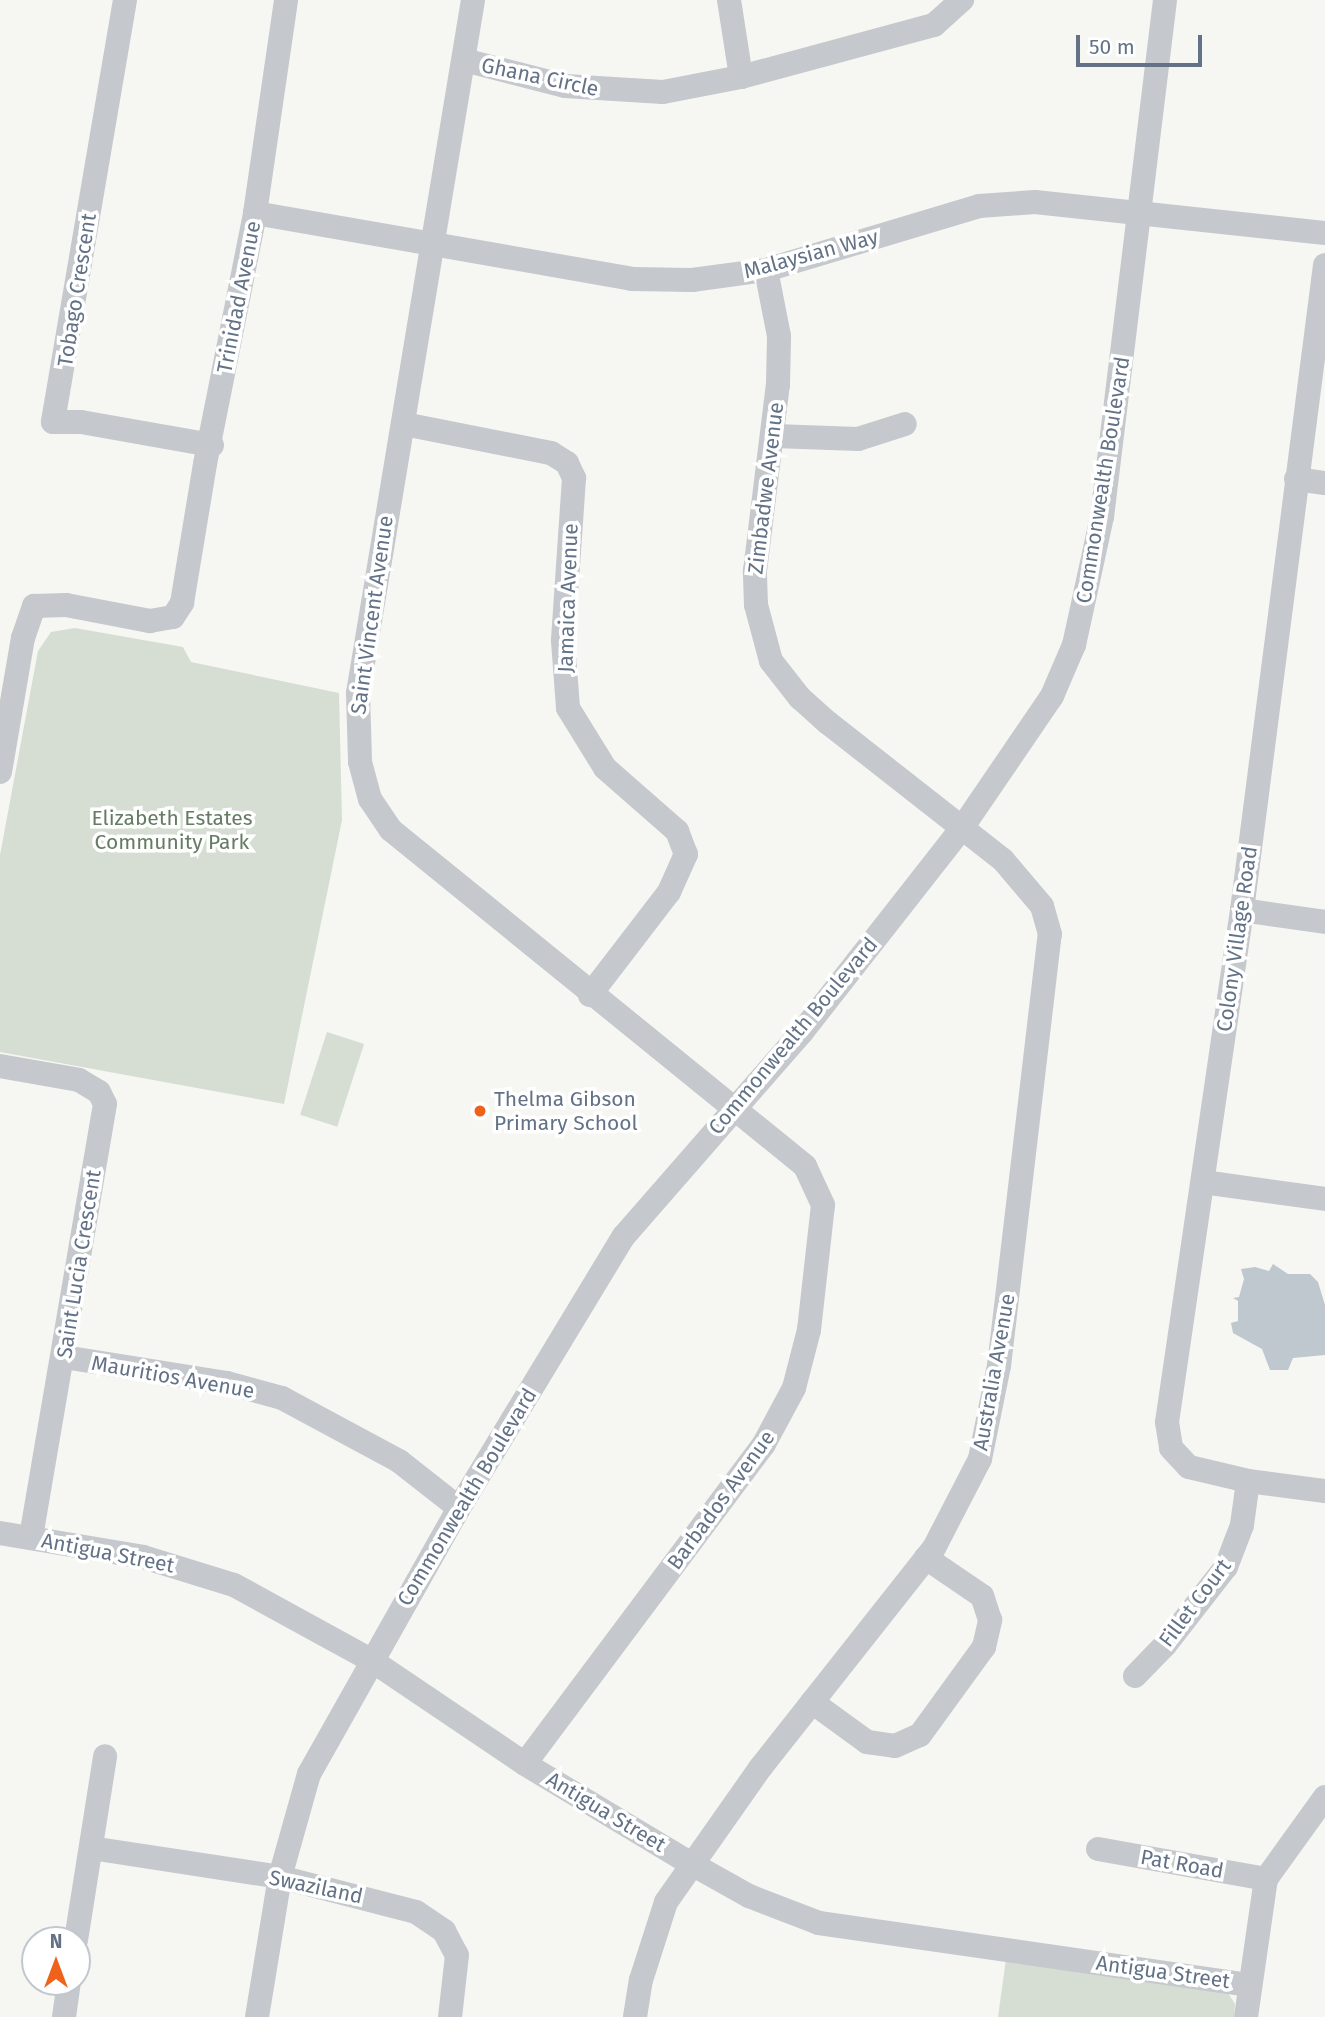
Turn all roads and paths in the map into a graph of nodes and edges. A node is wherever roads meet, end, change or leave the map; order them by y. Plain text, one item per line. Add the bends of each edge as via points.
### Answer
1 (125, 0) edge
2 (286, 0) edge
3 (473, 0) edge
4 (729, 0) edge
5 (962, 0) edge
6 (1165, 0) edge
7 (464, 60) junction
8 (741, 77) junction
9 (1142, 211) junction
10 (255, 213) junction
11 (1325, 233) edge
12 (435, 245) junction
13 (1325, 265) edge
14 (766, 270) junction
15 (404, 424) junction
16 (905, 424) dead end
17 (774, 436) junction
18 (212, 445) junction
19 (1296, 479) junction
20 (1325, 483) edge
21 (0, 772) edge
22 (962, 828) junction
23 (1242, 910) junction
24 (1325, 922) edge
25 (590, 995) junction
26 (0, 1066) edge
27 (735, 1105) junction
28 (1203, 1182) junction
29 (1325, 1199) edge
30 (64, 1357) junction
31 (1248, 1481) junction
32 (1325, 1491) edge
33 (459, 1508) junction
34 (0, 1533) edge
35 (32, 1538) junction
36 (926, 1558) junction
37 (371, 1660) junction
38 (1135, 1676) dead end
39 (812, 1702) junction
40 (105, 1756) dead end
41 (525, 1764) junction
42 (1325, 1797) edge
43 (91, 1848) junction
44 (1098, 1849) dead end
45 (690, 1863) junction
46 (280, 1877) junction
47 (1266, 1879) junction
48 (78, 1926) edge
49 (1250, 1985) junction
50 (67, 1996) edge
51 (64, 2017) edge
52 (257, 2017) edge
53 (450, 2017) edge
54 (635, 2017) edge
55 (1246, 2017) edge

1 - 18 street, Tobago Crescent via 53,422 82,422
2 - 10 street, Trinidad Avenue
3 - 7 street, Saint Vincent Avenue
4 - 8 street
5 - 8 street, Ghana Circle via 934,25
6 - 9 street, Commonwealth Boulevard
7 - 8 street, Ghana Circle via 565,86 622,93 663,92
7 - 12 street, Saint Vincent Avenue
9 - 11 street, Malaysian Way
9 - 14 street, Malaysian Way via 1035,202 979,206
9 - 22 street, Commonwealth Boulevard via 1102,517 1074,645 1052,696
10 - 12 street, Malaysian Way
10 - 18 street, Trinidad Avenue
12 - 14 street, Malaysian Way via 632,279 692,279
12 - 15 street, Saint Vincent Avenue
13 - 19 street, Colony Village Road
14 - 17 street, Zimbadwe Avenue via 779,337
15 - 25 street, Saint Vincent Avenue via 358,693 360,762 370,799 391,830
15 - 25 street, Jamaica Avenue via 551,453 567,463 574,478 563,641 568,708 605,768 677,831 686,854 669,892
16 - 17 street via 858,439
17 - 22 street, Zimbadwe Avenue via 755,571 756,605 771,661 800,698 828,723
18 - 21 street, Trinidad Avenue via 178,612 164,620 66,605 34,606 23,638
19 - 20 street
19 - 23 street, Colony Village Road
22 - 27 street, Commonwealth Boulevard via 802,1032
22 - 36 street, Australia Avenue via 1023,881 1042,906 1050,934 999,1366 980,1459
23 - 24 street
23 - 28 street, Colony Village Road
25 - 27 street, Saint Vincent Avenue
26 - 30 street, Saint Lucia Crescent via 79,1080 99,1092 105,1104
27 - 33 street, Commonwealth Boulevard via 624,1236
27 - 41 street, Barbados Avenue via 805,1166 823,1205 809,1329 794,1388 764,1444
28 - 29 street
28 - 31 street, Colony Village Road via 1167,1435 1179,1459 1189,1467
30 - 33 street, Mauritios Avenue via 228,1383 282,1398 399,1461
30 - 35 street, Saint Lucia Crescent
31 - 32 street, Colony Village Road
31 - 38 street, Fillet Court via 1242,1525 1226,1567
33 - 37 street, Commonwealth Boulevard
34 - 35 street, Antigua Street
35 - 37 street, Antigua Street via 188,1568 233,1585
36 - 39 street, Australia Avenue
36 - 39 street via 982,1596 990,1620 984,1647 920,1735 895,1746 867,1742
37 - 41 street, Antigua Street
37 - 46 street, Commonwealth Boulevard via 309,1774
39 - 45 street, Australia Avenue
40 - 43 street
41 - 45 street, Antigua Street
42 - 47 street
43 - 46 street, Swaziland
43 - 48 street
44 - 47 street, Pat Road
45 - 49 street, Antigua Street via 749,1896 819,1923
45 - 54 street, Australia Avenue via 666,1902
46 - 52 street, Commonwealth Boulevard
46 - 53 street, Swaziland via 394,1904 433,1921 457,1955
47 - 49 street
49 - 55 street
50 - 51 street

